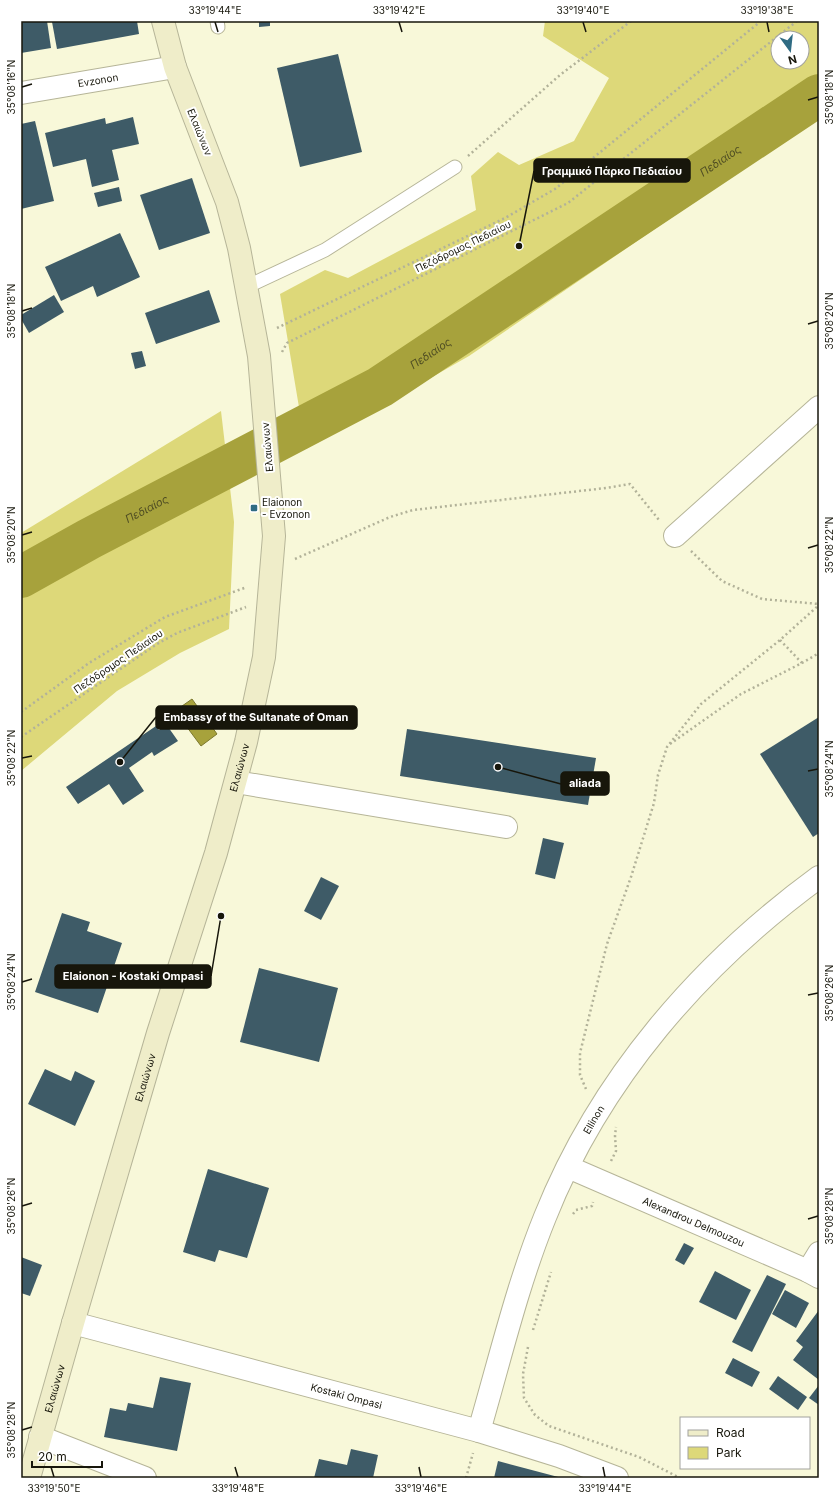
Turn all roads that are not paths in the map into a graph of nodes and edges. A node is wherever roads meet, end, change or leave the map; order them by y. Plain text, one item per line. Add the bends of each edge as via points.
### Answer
1 (163, 21) edge
2 (175, 67) junction
3 (21, 93) edge
4 (455, 167) road end
5 (246, 287) junction
6 (819, 407) edge
7 (676, 536) road end
8 (236, 782) junction
9 (506, 827) dead end
10 (819, 877) edge
11 (568, 1167) junction
12 (815, 1267) edge
13 (73, 1322) junction
14 (480, 1431) junction
15 (40, 1437) junction
16 (29, 1478) edge
17 (145, 1478) edge
18 (617, 1478) edge

1 - 2 main road, Ελαιώνων
2 - 3 street, Evzonon
2 - 5 main road, Ελαιώνων via 227,202
4 - 5 lane via 325,250
5 - 8 main road, Ελαιώνων via 270,355 274,536 264,657
6 - 7 street
8 - 9 street
8 - 13 main road, Ελαιώνων
10 - 11 street, Ellinon via 738,942 669,1013 598,1110
11 - 12 street, Alexandrou Delmouzou
11 - 14 street, Ellinon via 527,1266
13 - 14 street, Kostaki Ompasi
13 - 15 main road, Ελαιώνων
14 - 18 street, Kostaki Ompasi
15 - 16 main road, Ελαιώνων
15 - 17 street

